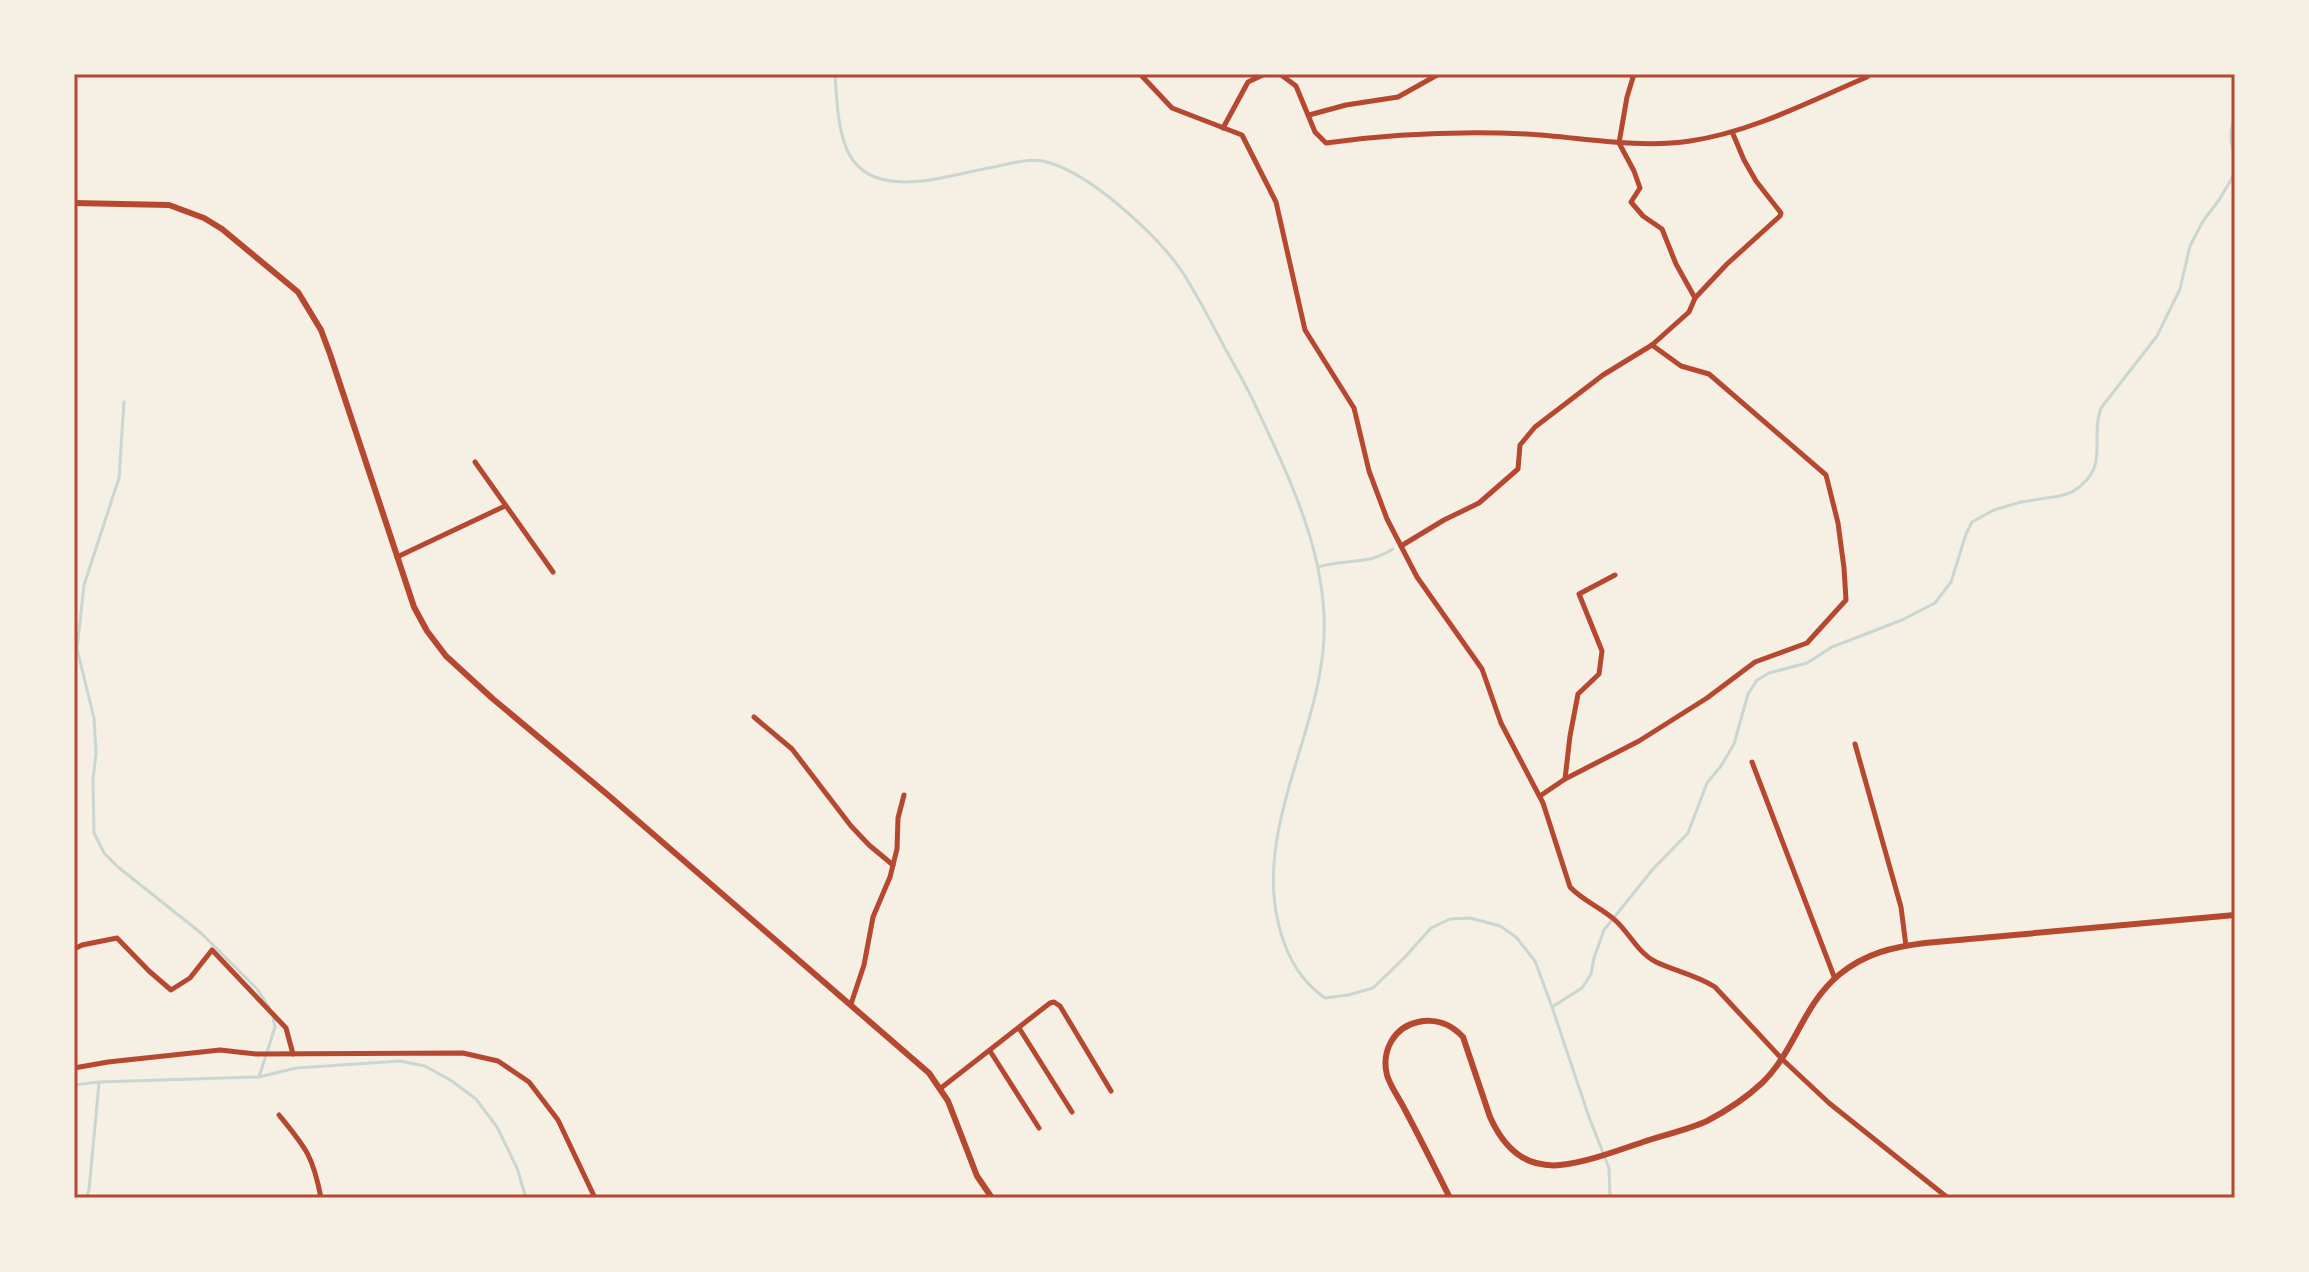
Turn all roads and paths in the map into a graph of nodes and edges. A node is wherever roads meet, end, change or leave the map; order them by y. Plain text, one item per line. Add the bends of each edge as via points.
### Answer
1 (1140, 74) edge
2 (1265, 74) edge
3 (1280, 74) edge
4 (1439, 74) edge
5 (1634, 74) edge
6 (1867, 77) dead end
7 (1309, 115) junction
8 (1223, 128) junction
9 (1733, 134) junction
10 (1619, 143) junction
11 (74, 203) edge
12 (1695, 298) junction
13 (1652, 345) junction
14 (475, 462) dead end
15 (505, 506) junction
16 (1401, 546) junction
17 (396, 557) junction
18 (553, 572) dead end
19 (1615, 575) dead end
20 (754, 717) dead end
21 (1855, 744) dead end
22 (1752, 762) dead end
23 (1565, 779) junction
24 (904, 795) dead end
25 (1540, 796) junction
26 (893, 865) junction
27 (2235, 915) edge
28 (1906, 946) junction
29 (74, 949) edge
30 (1835, 979) junction
31 (851, 1004) junction
32 (1019, 1028) junction
33 (990, 1051) junction
34 (293, 1054) junction
35 (1782, 1059) junction
36 (74, 1068) edge
37 (941, 1088) junction
38 (1111, 1091) dead end
39 (1072, 1112) dead end
40 (279, 1115) dead end
41 (1039, 1128) dead end
42 (321, 1198) edge
43 (595, 1198) edge
44 (992, 1198) edge
45 (1450, 1198) edge
46 (1948, 1198) edge

1 - 8 street via 1172,108
2 - 8 street via 1248,82
3 - 7 street via 1296,86
4 - 7 street via 1398,97
5 - 10 street
6 - 9 street
7 - 10 street via 1326,143 1374,136 1526,134
8 - 16 street via 1242,135 1276,202 1305,330 1354,408 1376,494
9 - 10 street via 1687,142
9 - 12 street via 1750,170 1781,213
10 - 12 street via 1640,188 1631,202 1662,229
11 - 17 street via 187,210 222,229 298,292 330,354
12 - 13 street via 1689,312
13 - 16 street via 1535,427 1520,445 1518,469 1479,503
13 - 23 street via 1681,366 1709,374 1826,475 1838,523 1846,600 1807,643 1755,662 1639,741
14 - 15 street
15 - 17 street
15 - 18 street
16 - 25 street via 1482,669 1501,723
17 - 31 street via 414,607 446,656
19 - 23 street via 1579,594 1602,651 1599,674 1578,694
20 - 26 street via 792,749 851,826
21 - 28 street via 1901,907
22 - 30 street
23 - 25 street
24 - 26 street
25 - 35 street via 1570,887 1617,922 1654,961 1715,987
26 - 31 street via 873,917
27 - 28 street
28 - 30 street via 1879,951
29 - 34 street via 117,938 171,990 190,978 212,950 286,1028
30 - 35 street via 1816,998
31 - 37 street
32 - 33 street
32 - 38 street via 1050,1003 1058,1003
32 - 39 street
33 - 37 street
33 - 41 street
34 - 36 street via 220,1050
34 - 43 street via 463,1053 498,1061 529,1082 558,1120
35 - 45 street via 1753,1091 1707,1120 1585,1160 1547,1165 1521,1157 1496,1130 1463,1037 1455,1028 1428,1020 1405,1026 1387,1048 1387,1075
35 - 46 street
37 - 44 street via 977,1176
40 - 42 street via 306,1148

